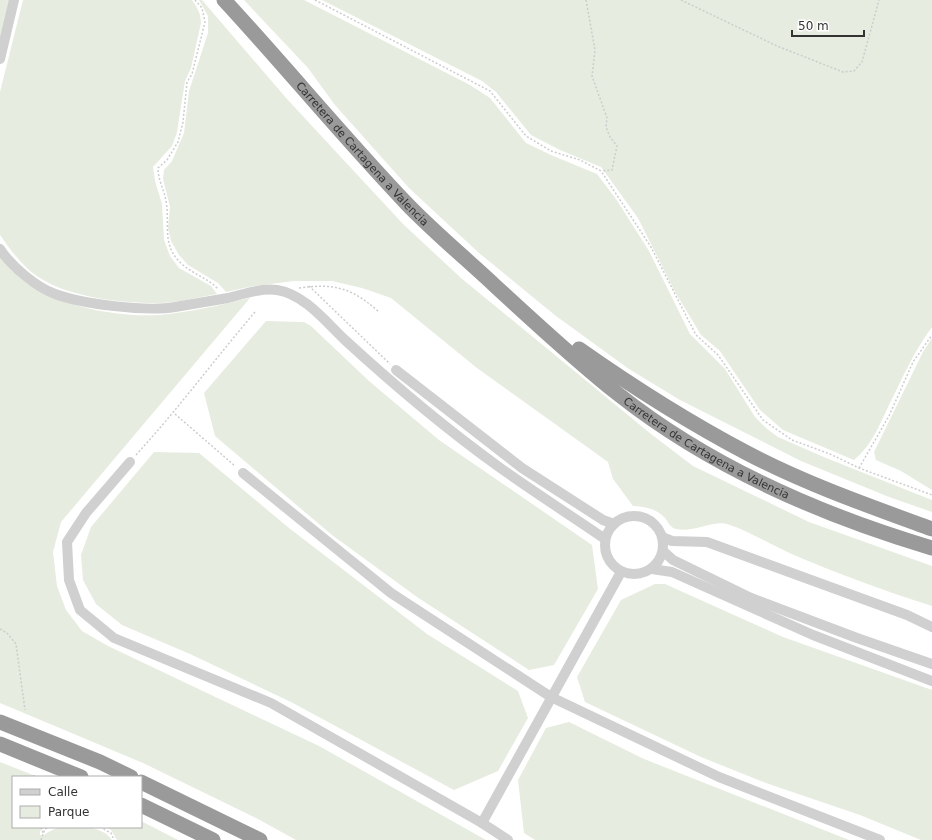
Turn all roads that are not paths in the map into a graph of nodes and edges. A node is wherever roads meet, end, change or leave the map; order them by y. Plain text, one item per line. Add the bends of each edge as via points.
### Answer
1 (14, 0) edge
2 (224, 0) edge
3 (0, 59) edge
4 (0, 249) edge
5 (510, 300) junction
6 (396, 370) road end
7 (130, 462) road end
8 (243, 473) road end
9 (863, 502) junction
10 (932, 520) edge
11 (614, 524) junction
12 (932, 528) edge
13 (662, 537) junction
14 (606, 539) junction
15 (932, 548) edge
16 (663, 550) junction
17 (652, 569) junction
18 (621, 572) junction
19 (932, 627) edge
20 (932, 664) edge
21 (932, 681) edge
22 (551, 698) junction
23 (0, 722) edge
24 (0, 744) edge
25 (79, 776) edge
26 (129, 776) edge
27 (142, 782) edge
28 (142, 804) edge
29 (482, 823) junction
30 (213, 840) edge
31 (260, 840) edge
32 (508, 840) edge
33 (880, 840) edge

1 - 3 lane
2 - 5 highway, Carretera de Cartagena a Valencia via 407,204
4 - 14 lane via 28,278 54,294 88,302 129,308 172,308 261,290 277,290 292,295 307,304 382,374 448,429 499,467
5 - 9 highway, Carretera de Cartagena a Valencia via 633,388 704,430 781,470
5 - 15 highway, Carretera de Cartagena a Valencia via 619,394 709,455 819,508
6 - 11 lane via 522,468 603,520
7 - 29 lane via 86,513 67,542 69,580 80,610 114,638 271,703
8 - 22 lane via 391,593
9 - 10 highway
9 - 12 highway, Carretera de Cartagena a Valencia
11 - 13 lane via 626,517 644,518 652,522
11 - 14 lane
13 - 16 lane
13 - 19 lane via 672,541 707,542 907,615
14 - 18 lane via 605,549 608,558
16 - 17 lane
16 - 20 lane via 674,560 751,598
17 - 18 lane via 637,575
17 - 21 lane via 672,572 814,636
18 - 22 lane
22 - 29 lane
22 - 33 lane via 719,777
23 - 26 highway
24 - 25 highway
27 - 31 highway
28 - 30 highway
29 - 32 lane

